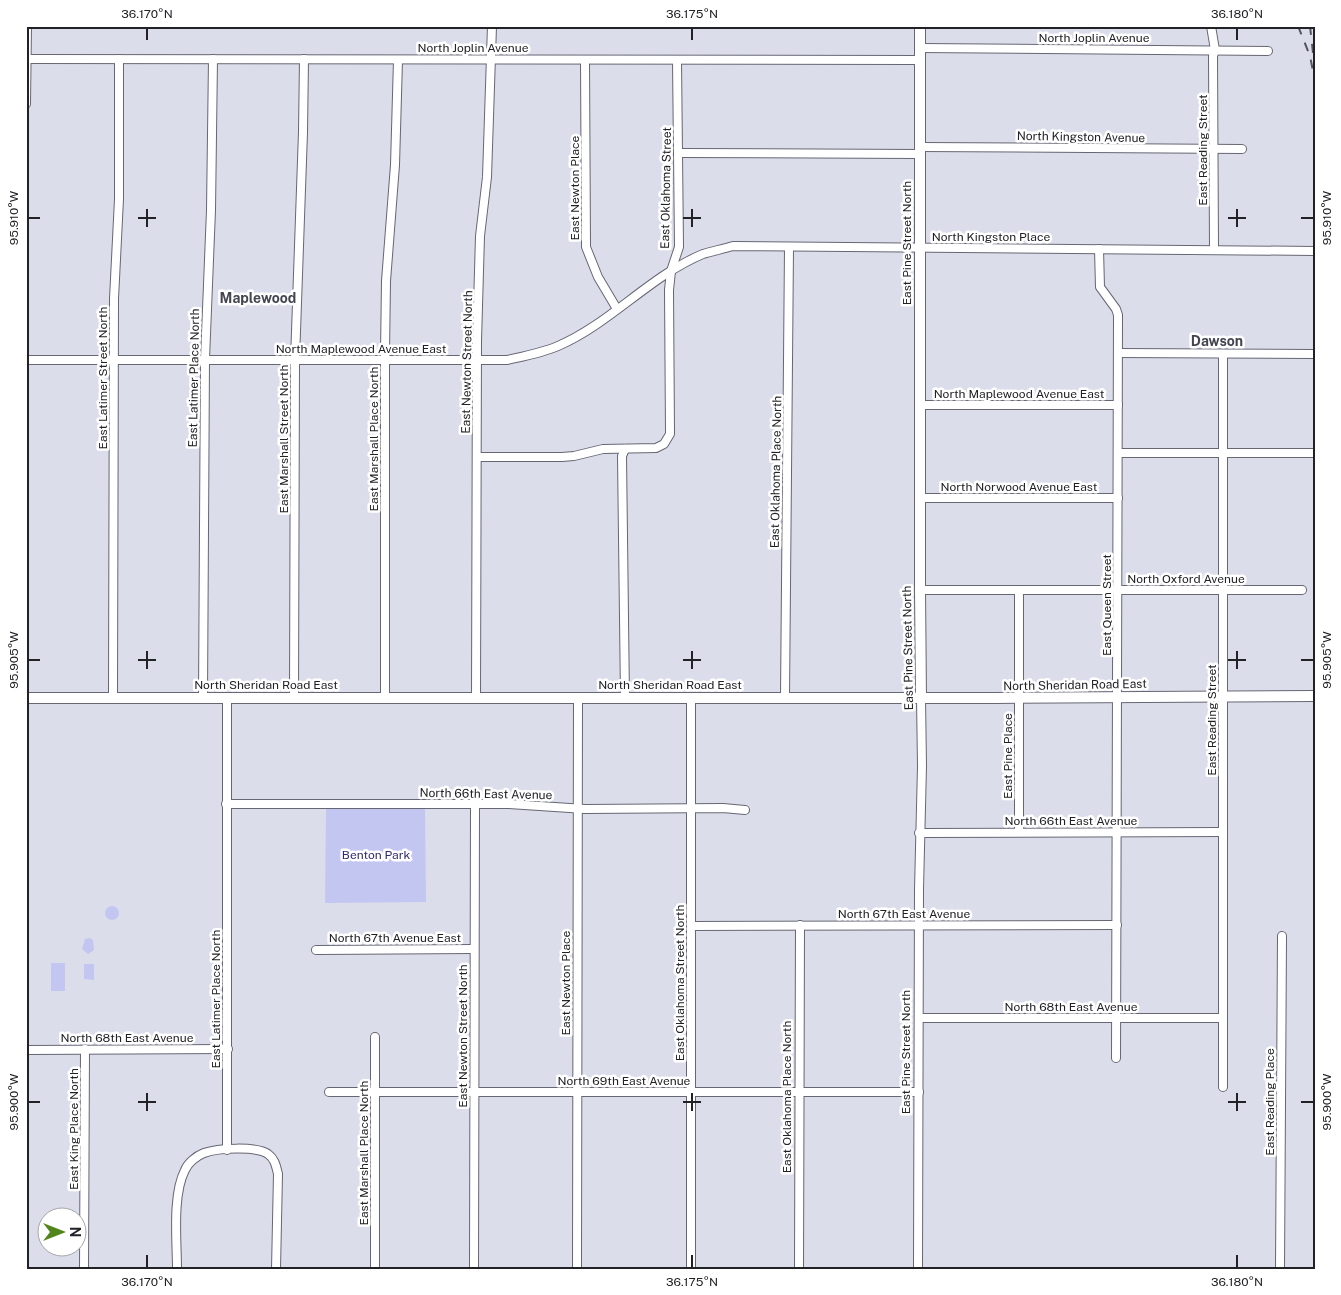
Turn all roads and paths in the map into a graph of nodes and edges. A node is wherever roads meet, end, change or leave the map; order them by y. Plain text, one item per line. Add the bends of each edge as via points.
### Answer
1 (27, 26) edge
2 (492, 26) edge
3 (920, 26) edge
4 (1211, 26) edge
5 (920, 48) junction
6 (1215, 50) junction
7 (1268, 51) dead end
8 (119, 58) junction
9 (304, 59) junction
10 (26, 60) edge
11 (213, 60) junction
12 (398, 60) junction
13 (492, 60) junction
14 (585, 60) junction
15 (677, 60) junction
16 (920, 60) junction
17 (26, 104) edge
18 (1242, 149) dead end
19 (920, 150) junction
20 (1214, 150) junction
21 (679, 153) junction
22 (789, 248) junction
23 (920, 248) junction
24 (1099, 249) junction
25 (1214, 250) junction
26 (1315, 251) edge
27 (671, 271) junction
28 (617, 309) junction
29 (1118, 353) junction
30 (1223, 354) junction
31 (1315, 354) edge
32 (26, 360) edge
33 (114, 360) junction
34 (205, 360) junction
35 (295, 360) junction
36 (385, 360) junction
37 (477, 361) junction
38 (920, 405) junction
39 (1118, 405) junction
40 (624, 449) junction
41 (1118, 453) junction
42 (1315, 453) edge
43 (1223, 454) junction
44 (478, 457) junction
45 (920, 498) junction
46 (1118, 498) junction
47 (920, 590) junction
48 (1019, 590) junction
49 (1118, 590) junction
50 (1223, 590) junction
51 (1302, 590) dead end
52 (1315, 696) edge
53 (785, 697) junction
54 (1118, 697) junction
55 (1223, 697) junction
56 (26, 698) edge
57 (113, 698) junction
58 (203, 698) junction
59 (227, 698) junction
60 (294, 698) junction
61 (385, 698) junction
62 (476, 698) junction
63 (578, 698) junction
64 (625, 698) junction
65 (691, 698) junction
66 (922, 698) junction
67 (1019, 698) junction
68 (226, 804) junction
69 (475, 804) junction
70 (578, 808) junction
71 (691, 808) junction
72 (746, 810) dead end
73 (1019, 832) junction
74 (1118, 832) junction
75 (1223, 832) junction
76 (919, 833) junction
77 (800, 925) junction
78 (919, 925) junction
79 (1117, 925) junction
80 (691, 926) junction
81 (1282, 936) dead end
82 (474, 949) junction
83 (316, 950) dead end
84 (919, 1018) junction
85 (1117, 1018) junction
86 (1223, 1018) junction
87 (375, 1037) dead end
88 (85, 1049) junction
89 (228, 1049) junction
90 (26, 1050) edge
91 (1116, 1058) dead end
92 (1223, 1086) dead end
93 (329, 1092) dead end
94 (375, 1092) junction
95 (474, 1092) junction
96 (577, 1092) junction
97 (691, 1092) junction
98 (798, 1092) junction
99 (919, 1092) junction
100 (227, 1150) junction
101 (84, 1269) edge
102 (177, 1269) edge
103 (276, 1269) edge
104 (375, 1269) edge
105 (474, 1269) edge
106 (577, 1269) edge
107 (691, 1269) edge
108 (799, 1269) edge
109 (918, 1269) edge
110 (1280, 1269) edge

1 - 10 street
2 - 13 street, East Newton Street North
3 - 5 main road, East Pine Street North
4 - 6 street, East Reading Street
5 - 6 street, North Joplin Avenue
5 - 16 main road, East Pine Street North
6 - 7 street, North Joplin Avenue
6 - 20 street, East Reading Street
8 - 10 street, North Joplin Avenue
8 - 11 street, North Joplin Avenue
8 - 33 street, East Latimer Street North
9 - 11 street, North Joplin Avenue
9 - 12 street, North Joplin Avenue
9 - 35 street, East Marshall Street North
10 - 17 street
11 - 34 street, East Latimer Place North
12 - 13 street, North Joplin Avenue
12 - 36 street, East Marshall Place North
13 - 14 street, North Joplin Avenue
13 - 37 street, East Newton Street North via 487,177 480,236
14 - 15 street, North Joplin Avenue
14 - 28 street, East Newton Place via 586,247 598,277
15 - 16 street, North Joplin Avenue
15 - 21 street, East Oklahoma Street
16 - 19 main road, East Pine Street North
18 - 20 street, North Kingston Avenue
19 - 20 street, North Kingston Avenue
19 - 21 street, North Kingston Avenue
19 - 23 main road, East Pine Street North
20 - 25 street, East Reading Street
21 - 27 street, East Oklahoma Street via 679,247
22 - 23 street, North Kingston Place
22 - 27 street, North Kingston Place via 733,246 704,254
22 - 53 street, East Oklahoma Place North
23 - 24 street, North Kingston Place
23 - 38 main road, East Pine Street North
24 - 25 street, North Kingston Place
24 - 29 street, East Queen Street via 1100,287 1118,312
25 - 26 street, North Kingston Place
27 - 28 street, North Maplewood Avenue East
27 - 40 street, East Oklahoma Street via 670,434 664,444 656,448
28 - 37 street, North Maplewood Avenue East via 580,334 540,353 507,360
29 - 30 street
29 - 39 street, East Queen Street
30 - 31 street
30 - 43 street, East Reading Street
32 - 33 street, North Maplewood Avenue East
33 - 34 street, North Maplewood Avenue East
33 - 57 street, East Latimer Street North
34 - 35 street, North Maplewood Avenue East
34 - 58 street, East Latimer Place North
35 - 36 street, North Maplewood Avenue East
35 - 60 street, East Marshall Street North
36 - 37 street, North Maplewood Avenue East
36 - 61 street, East Marshall Place North
37 - 44 street, East Newton Street North
38 - 39 street, North Maplewood Avenue East
38 - 45 main road, East Pine Street North
39 - 41 street, East Queen Street
40 - 44 street via 603,449 562,457
40 - 64 street
41 - 43 street
41 - 46 street, East Queen Street
42 - 43 street
43 - 50 street, East Reading Street
44 - 62 street, East Newton Street North
45 - 46 street, North Norwood Avenue East
45 - 47 main road, East Pine Street North
46 - 49 street, East Queen Street
47 - 48 street, North Oxford Avenue
47 - 66 main road, East Pine Street North
48 - 49 street, North Oxford Avenue
48 - 67 street, East Pine Place
49 - 50 street, North Oxford Avenue
49 - 54 street, East Queen Street
50 - 51 street, North Oxford Avenue
50 - 55 street, East Reading Street
52 - 55 main road, North Sheridan Road East
53 - 65 main road, North Sheridan Road East
53 - 66 main road, North Sheridan Road East
54 - 55 main road, North Sheridan Road East
54 - 67 main road, North Sheridan Road East
54 - 74 street, East Queen Street
55 - 75 street, East Reading Street
56 - 57 main road, North Sheridan Road East
57 - 58 main road, North Sheridan Road East
58 - 59 main road, North Sheridan Road East
59 - 60 main road, North Sheridan Road East
59 - 68 street, East Latimer Place North
60 - 61 main road, North Sheridan Road East
61 - 62 main road, North Sheridan Road East
62 - 63 main road, North Sheridan Road East
63 - 64 main road, North Sheridan Road East
63 - 70 street, East Newton Place
64 - 65 main road, North Sheridan Road East
65 - 71 street, East Oklahoma Street North
66 - 67 main road, North Sheridan Road East
66 - 76 street, East Pine Street North
67 - 73 street, East Pine Place
68 - 69 street, North 66th East Avenue
68 - 89 street, East Latimer Place North
69 - 70 street, North 66th East Avenue
69 - 82 street, East Newton Street North
70 - 71 street, North 66th East Avenue
70 - 96 street, East Newton Place
71 - 72 street, North 66th East Avenue
71 - 80 street, East Oklahoma Street North
73 - 74 street, North 66th East Avenue
73 - 76 street, North 66th East Avenue
74 - 75 street, North 66th East Avenue
74 - 79 street, East Queen Street
75 - 86 street, East Reading Street
76 - 78 street, East Pine Street North
77 - 78 street, North 67th East Avenue
77 - 80 street, North 67th East Avenue
77 - 98 street, East Oklahoma Place North
78 - 79 street, North 67th East Avenue
78 - 84 street, East Pine Street North
79 - 85 street, East Queen Street
80 - 97 street, East Oklahoma Street North
81 - 110 street, East Reading Place
82 - 83 street, North 67th Avenue East
82 - 95 street, East Newton Street North
84 - 85 street, North 68th East Avenue
84 - 99 street, East Pine Street North
85 - 86 street, North 68th East Avenue
85 - 91 street, East Queen Street
86 - 92 street, East Reading Street
87 - 94 street, East Marshall Place North
88 - 89 street, North 68th East Avenue
88 - 90 street, North 68th East Avenue
88 - 101 street, East King Place North
89 - 100 street, East Latimer Place North
93 - 94 street, North 69th East Avenue
94 - 95 street, North 69th East Avenue
94 - 104 street, East Marshall Place North
95 - 96 street, North 69th East Avenue
95 - 105 street, East Newton Street North
96 - 97 street, North 69th East Avenue
96 - 106 street, East Newton Place
97 - 98 street, North 69th East Avenue
97 - 107 street, East Oklahoma Street North
98 - 99 street, North 69th East Avenue
98 - 108 street, East Oklahoma Place North
99 - 109 street, East Pine Street North
100 - 102 street via 197,1157 182,1176 178,1191
100 - 103 street via 259,1150 270,1155 276,1165

